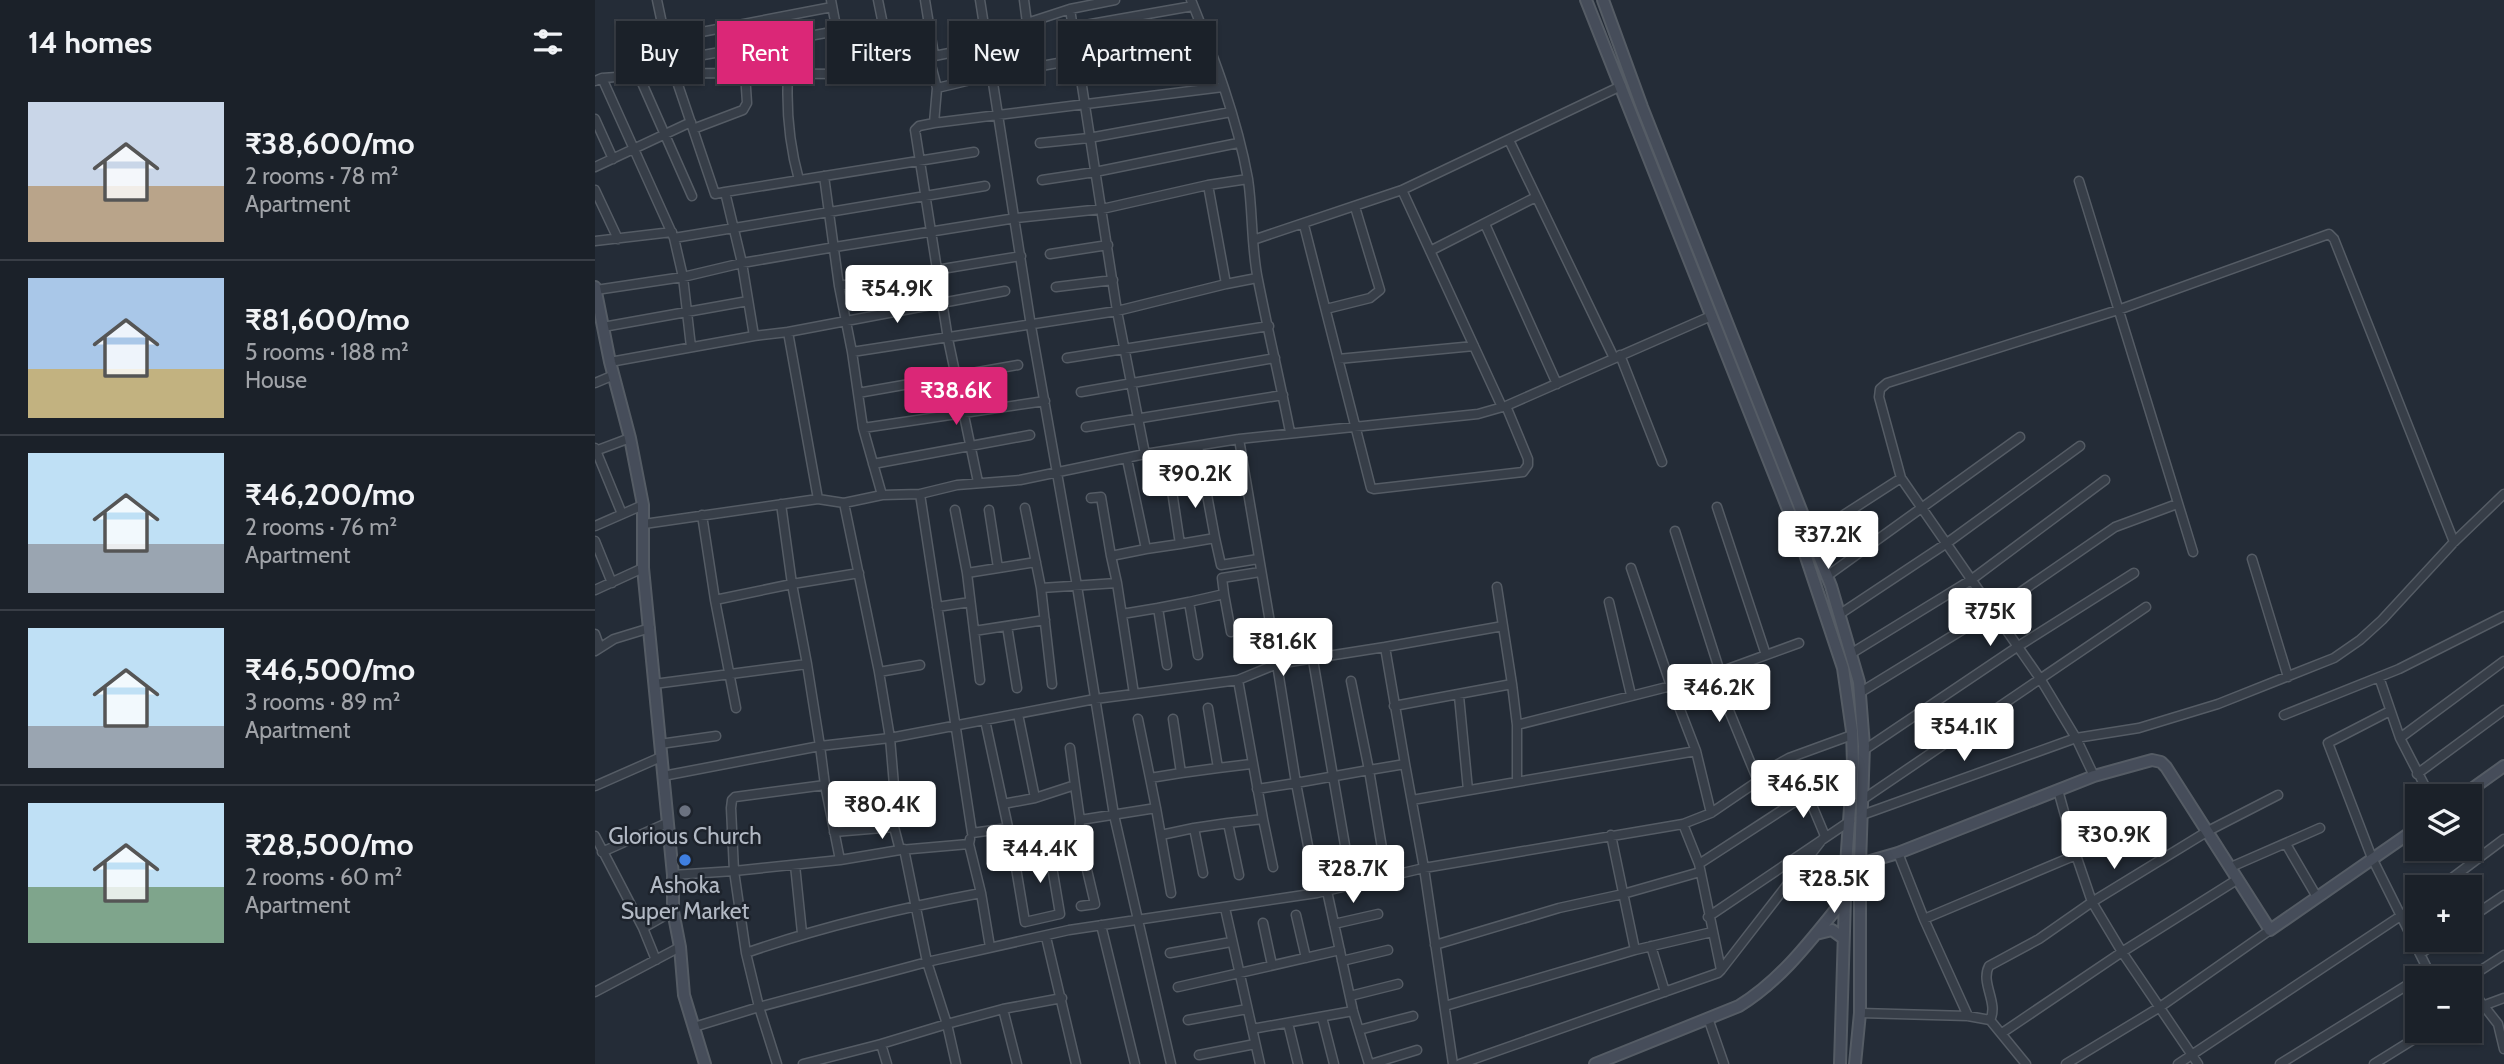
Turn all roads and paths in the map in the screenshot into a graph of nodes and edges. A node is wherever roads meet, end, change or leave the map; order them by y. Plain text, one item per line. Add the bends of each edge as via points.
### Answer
1 (657, 0) edge
2 (878, 0) edge
3 (925, 0) edge
4 (981, 0) edge
5 (1024, 0) edge
6 (1115, 0) edge
7 (1586, 0) edge
8 (1603, 0) edge
9 (831, 3) edge
10 (1192, 3) edge
11 (1070, 9) junction
12 (661, 21) edge
13 (835, 21) edge
14 (882, 21) edge
15 (928, 21) edge
16 (985, 21) edge
17 (1027, 21) edge
18 (1033, 21) edge
19 (1073, 21) edge
20 (1104, 21) edge
21 (1200, 21) edge
22 (703, 31) edge
23 (827, 33) edge
24 (703, 55) edge
25 (1216, 66) edge
26 (935, 75) edge
27 (599, 80) edge
28 (643, 84) edge
29 (679, 84) edge
30 (746, 84) edge
31 (787, 84) edge
32 (954, 84) edge
33 (994, 84) edge
34 (1081, 84) edge
35 (1621, 86) junction
36 (1223, 87) junction
37 (937, 88) junction
38 (1083, 103) junction
39 (1231, 113) junction
40 (1000, 115) junction
41 (595, 120) edge
42 (935, 123) junction
43 (692, 125) junction
44 (665, 134) junction
45 (1089, 138) junction
46 (1509, 141) junction
47 (1040, 143) dead end
48 (1238, 143) junction
49 (634, 148) junction
50 (974, 152) dead end
51 (613, 159) junction
52 (920, 160) junction
53 (595, 167) edge
54 (1095, 172) junction
55 (824, 176) junction
56 (1248, 178) junction
57 (799, 180) junction
58 (1042, 180) dead end
59 (2079, 181) dead end
60 (1208, 185) junction
61 (985, 186) dead end
62 (595, 190) edge
63 (1402, 190) junction
64 (725, 192) junction
65 (925, 195) junction
66 (692, 196) dead end
67 (1536, 197) junction
68 (1355, 207) junction
69 (1102, 209) junction
70 (829, 212) junction
71 (1016, 218) junction
72 (1485, 224) junction
73 (1304, 225) junction
74 (734, 227) junction
75 (931, 233) junction
76 (673, 235) junction
77 (618, 239) junction
78 (1253, 240) junction
79 (595, 241) edge
80 (1108, 246) junction
81 (835, 247) junction
82 (1430, 251) junction
83 (1050, 254) dead end
84 (1021, 257) junction
85 (742, 263) junction
86 (937, 269) junction
87 (683, 277) junction
88 (1257, 278) junction
89 (1113, 280) junction
90 (1226, 284) junction
91 (839, 286) junction
92 (1056, 287) dead end
93 (595, 289) edge
94 (1005, 292) dead end
95 (748, 301) junction
96 (942, 302) junction
97 (1326, 309) junction
98 (2117, 310) junction
99 (687, 311) junction
100 (1117, 311) junction
101 (597, 314) edge
102 (1711, 316) junction
103 (847, 320) junction
104 (1031, 326) junction
105 (603, 327) junction
106 (1269, 327) junction
107 (788, 332) junction
108 (754, 336) junction
109 (948, 339) junction
110 (1474, 346) junction
111 (691, 347) junction
112 (1125, 349) junction
113 (852, 352) junction
114 (1617, 357) junction
115 (1067, 358) dead end
116 (1275, 358) junction
117 (1338, 359) junction
118 (610, 362) junction
119 (1018, 365) dead end
120 (614, 375) junction
121 (955, 376) junction
122 (595, 383) edge
123 (1131, 384) junction
124 (1557, 384) junction
125 (1081, 391) dead end
126 (858, 393) junction
127 (1283, 396) junction
128 (1045, 401) junction
129 (1504, 407) junction
130 (961, 411) junction
131 (1137, 419) junction
132 (1355, 425) junction
133 (1086, 427) dead end
134 (863, 428) junction
135 (1290, 432) junction
136 (1030, 435) dead end
137 (2020, 437) dead end
138 (630, 438) junction
139 (1239, 439) junction
140 (969, 446) junction
141 (1198, 446) junction
142 (2080, 446) dead end
143 (595, 450) edge
144 (1145, 454) junction
145 (1127, 459) junction
146 (1662, 462) dead end
147 (873, 464) junction
148 (1056, 474) junction
149 (1901, 478) junction
150 (2105, 480) dead end
151 (978, 482) junction
152 (1172, 491) dead end
153 (920, 494) junction
154 (2504, 494) edge
155 (882, 495) junction
156 (1091, 498) dead end
157 (818, 499) junction
158 (844, 503) junction
159 (781, 504) junction
160 (2177, 504) junction
161 (643, 505) junction
162 (1717, 507) dead end
163 (1024, 508) dead end
164 (1922, 509) junction
165 (955, 510) dead end
166 (989, 510) dead end
167 (622, 514) junction
168 (702, 514) junction
169 (644, 524) junction
170 (595, 526) edge
171 (1675, 531) dead end
172 (1811, 536) junction
173 (1215, 538) junction
174 (595, 541) edge
175 (2454, 542) junction
176 (1947, 543) junction
177 (1180, 544) junction
178 (1146, 549) junction
179 (2193, 552) dead end
180 (1111, 556) junction
181 (1258, 559) junction
182 (2252, 559) dead end
183 (1036, 562) junction
184 (643, 568) junction
185 (998, 568) junction
186 (1631, 568) dead end
187 (1260, 572) junction
188 (859, 573) junction
189 (967, 573) junction
190 (2134, 573) dead end
191 (1826, 576) junction
192 (1971, 580) junction
193 (612, 583) junction
194 (1117, 583) junction
195 (792, 584) junction
196 (1077, 586) junction
197 (1497, 587) dead end
198 (1041, 588) junction
199 (595, 590) edge
200 (1224, 594) junction
201 (715, 600) junction
202 (1189, 602) junction
203 (1609, 602) dead end
204 (970, 603) junction
205 (937, 607) junction
206 (2146, 607) dead end
207 (1158, 608) junction
208 (1993, 611) junction
209 (1122, 614) junction
210 (1840, 614) junction
211 (2504, 616) edge
212 (1045, 620) junction
213 (1007, 626) junction
214 (1503, 626) junction
215 (650, 628) junction
216 (974, 631) junction
217 (1231, 632) dead end
218 (595, 635) edge
219 (1799, 643) dead end
220 (1385, 647) junction
221 (2017, 647) junction
222 (598, 649) edge
223 (1852, 653) junction
224 (1198, 655) dead end
225 (1766, 655) junction
226 (1313, 660) junction
227 (2504, 661) edge
228 (807, 664) junction
229 (1277, 664) junction
230 (920, 665) dead end
231 (1167, 665) dead end
232 (879, 672) junction
233 (1717, 673) junction
234 (730, 674) junction
235 (2288, 677) junction
236 (2379, 677) junction
237 (981, 680) dead end
238 (1238, 680) junction
239 (2041, 680) junction
240 (1351, 681) dead end
241 (654, 684) junction
242 (1052, 684) dead end
243 (1512, 684) junction
244 (1671, 686) junction
245 (1017, 688) dead end
246 (1861, 692) junction
247 (1134, 694) junction
248 (1630, 695) junction
249 (1459, 696) junction
250 (1095, 699) junction
251 (1394, 706) junction
252 (736, 708) dead end
253 (1208, 708) dead end
254 (2504, 710) edge
255 (2391, 711) junction
256 (1019, 714) junction
257 (2284, 715) dead end
258 (1138, 719) dead end
259 (1173, 719) dead end
260 (985, 720) junction
261 (954, 725) junction
262 (1517, 725) junction
263 (1852, 735) junction
264 (716, 736) dead end
265 (2400, 737) junction
266 (890, 738) junction
267 (2076, 738) junction
268 (660, 744) junction
269 (820, 746) junction
270 (1070, 748) dead end
271 (1864, 750) junction
272 (1696, 751) junction
273 (661, 757) junction
274 (1251, 764) junction
275 (1405, 764) junction
276 (1853, 764) junction
277 (2504, 766) edge
278 (1218, 768) junction
279 (1369, 770) junction
280 (1181, 772) junction
281 (2417, 774) junction
282 (663, 776) junction
283 (1333, 776) junction
284 (2094, 776) junction
285 (1150, 778) junction
286 (1758, 781) junction
287 (1517, 782) junction
288 (1296, 783) junction
289 (2423, 784) edge
290 (2479, 784) edge
291 (825, 785) junction
292 (1075, 785) junction
293 (595, 786) edge
294 (1257, 789) junction
295 (1468, 790) junction
296 (2058, 790) junction
297 (1807, 793) junction
298 (2278, 795) dead end
299 (1035, 798) junction
300 (1412, 800) junction
301 (1862, 800) junction
302 (1003, 804) junction
303 (1156, 808) junction
304 (1711, 813) junction
305 (1114, 815) junction
306 (1862, 815) junction
307 (1263, 818) junction
308 (1080, 820) junction
309 (1850, 821) junction
310 (667, 823) junction
311 (1228, 823) junction
312 (1683, 824) junction
313 (894, 827) junction
314 (1008, 828) junction
315 (1194, 828) junction
316 (2320, 828) dead end
317 (2208, 831) junction
318 (834, 832) junction
319 (972, 833) junction
320 (1161, 835) junction
321 (1611, 835) junction
322 (595, 836) edge
323 (1079, 836) junction
324 (1825, 836) junction
325 (2405, 836) edge
326 (2504, 839) edge
327 (968, 844) junction
328 (1048, 844) junction
329 (2286, 844) junction
330 (902, 850) junction
331 (1013, 850) junction
332 (602, 852) junction
333 (1898, 853) junction
334 (2076, 855) junction
335 (2372, 858) junction
336 (840, 860) junction
337 (1860, 864) junction
338 (795, 865) junction
339 (1846, 865) junction
340 (1273, 867) dead end
341 (2231, 867) junction
342 (1424, 868) junction
343 (1699, 868) junction
344 (734, 871) junction
345 (1203, 873) dead end
346 (673, 875) junction
347 (1239, 875) dead end
348 (2456, 875) edge
349 (1387, 878) junction
350 (2238, 879) junction
351 (1352, 886) junction
352 (1327, 891) junction
353 (1317, 892) junction
354 (981, 893) junction
355 (1171, 893) dead end
356 (1623, 894) junction
357 (2504, 895) edge
358 (2317, 897) junction
359 (1845, 898) junction
360 (2092, 901) junction
361 (914, 906) junction
362 (1081, 906) dead end
363 (1225, 908) junction
364 (2482, 910) edge
365 (673, 911) junction
366 (1378, 914) dead end
367 (1296, 915) dead end
368 (2403, 916) junction
369 (1708, 917) junction
370 (1924, 919) junction
371 (1138, 920) junction
372 (1263, 923) dead end
373 (1334, 924) junction
374 (1101, 925) junction
375 (643, 928) junction
376 (2270, 930) junction
377 (1712, 932) junction
378 (803, 933) junction
379 (1816, 934) junction
380 (1046, 937) junction
381 (1843, 938) junction
382 (1231, 942) junction
383 (1435, 945) junction
384 (1651, 946) junction
385 (680, 947) junction
386 (990, 947) junction
387 (1340, 950) junction
388 (1388, 950) dead end
389 (1635, 950) junction
390 (2122, 952) junction
391 (2423, 952) edge
392 (746, 953) junction
393 (1170, 953) dead end
394 (2420, 954) junction
395 (2504, 955) edge
396 (1306, 958) junction
397 (656, 960) junction
398 (1342, 961) junction
399 (927, 962) junction
400 (1272, 965) junction
401 (2426, 966) edge
402 (2482, 969) edge
403 (1721, 970) junction
404 (1238, 973) junction
405 (1398, 984) dead end
406 (1178, 987) dead end
407 (2405, 987) edge
408 (595, 992) edge
409 (1665, 992) junction
410 (1350, 996) junction
411 (1062, 998) junction
412 (2504, 998) edge
413 (1444, 1006) junction
414 (759, 1007) junction
415 (2160, 1007) junction
416 (2483, 1007) joint
417 (1003, 1009) junction
418 (1247, 1009) junction
419 (1353, 1011) junction
420 (1860, 1013) junction
421 (1413, 1016) dead end
422 (1968, 1016) junction
423 (1322, 1017) junction
424 (1708, 1018) junction
425 (1188, 1020) dead end
426 (1990, 1020) junction
427 (1288, 1023) junction
428 (947, 1024) junction
429 (694, 1027) junction
430 (1252, 1029) junction
431 (1359, 1030) junction
432 (2002, 1033) junction
433 (2408, 1043) edge
434 (881, 1044) junction
435 (1255, 1044) junction
436 (2504, 1049) edge
437 (1417, 1050) dead end
438 (1199, 1055) dead end
439 (2191, 1055) junction
440 (1615, 1060) edge
441 (705, 1064) edge
442 (777, 1064) edge
443 (803, 1064) edge
444 (887, 1064) edge
445 (956, 1064) edge
446 (1017, 1064) edge
447 (1076, 1064) edge
448 (1135, 1064) edge
449 (1169, 1064) edge
450 (1260, 1064) edge
451 (1298, 1064) edge
452 (1334, 1064) edge
453 (1370, 1064) edge
454 (1453, 1064) edge
455 (1460, 1064) edge
456 (1595, 1064) edge
457 (1724, 1064) edge
458 (1840, 1064) edge
459 (1855, 1064) edge
460 (2026, 1064) edge
461 (2066, 1064) edge
462 (2178, 1064) edge
463 (2198, 1064) edge
464 (2280, 1064) edge
465 (2374, 1064) edge

1 - 12 street
2 - 14 street
3 - 15 street
4 - 16 street
5 - 17 street
6 - 11 street
7 - 35 street
8 - 172 street
9 - 13 street
9 - 22 street
10 - 20 street
10 - 21 street
11 - 18 street
11 - 19 street
23 - 24 street
25 - 36 street
26 - 37 street
27 - 49 street
28 - 44 street
29 - 43 street
30 - 43 street via 743,110
31 - 57 street via 788,134
32 - 37 street
33 - 40 street
34 - 38 street
35 - 46 street
35 - 102 street
36 - 38 street
36 - 39 street
37 - 42 street
38 - 40 street
38 - 45 street
39 - 45 street
39 - 48 street
40 - 42 street
40 - 71 street
41 - 51 street
42 - 52 street via 916,127
43 - 44 street
43 - 64 street via 715,194
44 - 49 street
44 - 66 street
45 - 47 street
45 - 54 street
46 - 63 street
46 - 67 street
48 - 54 street
48 - 56 street
49 - 51 street
49 - 76 street
50 - 52 street
51 - 53 street
52 - 55 street
52 - 65 street
54 - 58 street
54 - 69 street
55 - 57 street
55 - 70 street
56 - 60 street
56 - 78 street
57 - 64 street
59 - 98 street
60 - 69 street
60 - 90 street
61 - 65 street
62 - 77 street
63 - 68 street
63 - 82 street
64 - 74 street
65 - 70 street
65 - 75 street
67 - 72 street
67 - 114 street
68 - 73 street
68 - 97 street via 1380,290 1370,298
69 - 71 street
69 - 80 street
70 - 74 street
70 - 81 street
71 - 75 street
71 - 84 street
72 - 82 street
72 - 124 street
73 - 78 street
73 - 97 street
74 - 76 street
74 - 85 street
75 - 81 street
75 - 86 street
76 - 77 street
76 - 87 street
77 - 79 street
78 - 88 street
80 - 83 street
80 - 89 street
81 - 85 street
81 - 91 street
82 - 110 street
84 - 86 street
84 - 104 street
85 - 87 street
85 - 95 street
86 - 91 street
86 - 96 street
87 - 93 street
87 - 99 street
88 - 90 street
88 - 106 street
89 - 92 street
89 - 100 street
90 - 100 street
91 - 103 street
93 - 101 street
94 - 96 street
95 - 99 street
95 - 108 street
96 - 103 street
96 - 109 street
97 - 117 street
98 - 149 street via 1883,386 1879,397
98 - 160 street
98 - 175 street via 2329,234
99 - 105 street
99 - 111 street
100 - 104 street
100 - 112 street
101 - 105 street
102 - 114 street
102 - 263 street via 1835,639
103 - 107 street
103 - 113 street
104 - 109 street
104 - 128 street
105 - 118 street
106 - 112 street
106 - 116 street
107 - 108 street
107 - 157 street
108 - 111 street
109 - 113 street
109 - 121 street
110 - 117 street
110 - 129 street
111 - 118 street
112 - 115 street
112 - 123 street
113 - 126 street
114 - 124 street
114 - 146 street
116 - 123 street
116 - 127 street
117 - 132 street
118 - 120 street
119 - 121 street
120 - 122 street
120 - 138 street
121 - 126 street
121 - 130 street
123 - 125 street
123 - 131 street
124 - 129 street
126 - 134 street
127 - 131 street
127 - 135 street
128 - 130 street
128 - 148 street
129 - 132 street via 1478,414
129 - 132 street via 1528,459 1521,473 1372,489
130 - 134 street
130 - 140 street
131 - 133 street
131 - 144 street
132 - 135 street
134 - 147 street
135 - 139 street
136 - 140 street
137 - 164 street
138 - 143 street
138 - 161 street
139 - 141 street
139 - 181 street
140 - 147 street
140 - 151 street
141 - 144 street
141 - 173 street
142 - 176 street
143 - 167 street
144 - 145 street
145 - 148 street
145 - 178 street
147 - 155 street
148 - 151 street
148 - 196 street
149 - 164 street
149 - 172 street
150 - 192 street
151 - 153 street
152 - 177 street
153 - 155 street
153 - 205 street
154 - 175 street
155 - 158 street
156 - 180 street via 1101,497
157 - 158 street
157 - 159 street
158 - 188 street
159 - 168 street
159 - 195 street
160 - 179 street
160 - 208 street via 2115,527
161 - 167 street
161 - 169 street
162 - 225 street
163 - 183 street
164 - 176 street
164 - 191 street
165 - 189 street
166 - 185 street
167 - 170 street
168 - 169 street
168 - 201 street
169 - 184 street
171 - 233 street
172 - 191 street
173 - 177 street
173 - 181 street via 1221,565
174 - 193 street
175 - 235 street via 2360,640 2334,658
176 - 192 street
176 - 210 street
177 - 178 street
178 - 180 street
180 - 194 street
181 - 187 street
182 - 235 street
183 - 185 street
183 - 198 street
184 - 193 street
184 - 215 street
185 - 189 street
186 - 244 street
187 - 200 street via 1222,578
187 - 229 street
188 - 195 street
188 - 232 street
189 - 204 street
190 - 221 street
191 - 210 street
192 - 208 street
192 - 223 street
193 - 199 street
194 - 196 street
194 - 209 street
195 - 201 street
195 - 228 street
196 - 198 street
196 - 250 street
197 - 214 street
198 - 212 street
200 - 202 street
200 - 217 street
201 - 234 street
202 - 207 street
202 - 224 street
203 - 248 street
204 - 205 street
204 - 216 street
205 - 261 street
206 - 239 street
207 - 209 street
207 - 231 street
208 - 221 street
208 - 246 street
209 - 247 street
210 - 223 street
211 - 236 street
212 - 213 street
212 - 242 street
213 - 216 street
213 - 245 street
214 - 220 street
214 - 243 street
215 - 222 street
215 - 241 street
216 - 237 street
218 - 222 street
219 - 225 street
220 - 226 street
220 - 251 street
221 - 239 street
221 - 271 street
223 - 246 street
225 - 233 street
226 - 229 street
226 - 283 street
227 - 265 street
228 - 234 street
228 - 269 street
229 - 238 street
229 - 288 street
230 - 232 street
232 - 266 street
233 - 244 street
233 - 286 street
234 - 241 street
234 - 252 street
235 - 267 street via 2140,728
236 - 255 street
236 - 257 street
238 - 247 street
238 - 274 street
239 - 267 street
239 - 301 street
240 - 279 street
241 - 268 street
243 - 249 street
243 - 262 street
244 - 248 street
244 - 272 street
246 - 271 street
247 - 250 street
248 - 262 street
249 - 251 street
249 - 295 street
250 - 256 street
250 - 305 street
251 - 275 street
253 - 278 street
254 - 281 street
255 - 265 street
255 - 335 street via 2328,743
256 - 260 street
256 - 299 street
258 - 285 street
259 - 280 street
260 - 261 street
260 - 302 street
261 - 266 street
261 - 319 street
262 - 287 street
263 - 276 street
263 - 286 street via 1789,758
264 - 268 street
265 - 281 street
266 - 269 street
266 - 313 street
267 - 284 street
267 - 306 street
268 - 273 street
269 - 282 street
269 - 291 street
270 - 292 street
271 - 301 street
272 - 287 street
272 - 304 street
273 - 282 street
273 - 293 street
274 - 278 street
274 - 294 street
275 - 279 street
275 - 300 street
276 - 297 street
276 - 309 street
277 - 290 street
278 - 280 street
279 - 283 street
279 - 349 street
280 - 285 street
281 - 289 street
282 - 310 street
283 - 288 street
283 - 351 street
284 - 296 street
284 - 317 street via 2147,761 2161,762
285 - 303 street
286 - 304 street
287 - 295 street
288 - 294 street
288 - 353 street
291 - 318 street
291 - 344 street via 733,799
292 - 299 street
292 - 308 street
294 - 307 street
295 - 300 street
296 - 333 street
296 - 334 street
297 - 324 street
297 - 343 street
298 - 317 street
299 - 302 street
300 - 342 street
301 - 306 street
302 - 314 street
303 - 305 street
303 - 320 street
304 - 312 street
305 - 308 street
305 - 371 street
306 - 337 street
307 - 311 street
307 - 340 street
308 - 323 street
309 - 324 street
309 - 339 street
310 - 332 street
310 - 346 street
311 - 315 street
311 - 347 street
312 - 321 street
312 - 343 street
313 - 318 street
313 - 330 street
314 - 319 street
314 - 331 street
315 - 320 street
315 - 345 street
316 - 329 street
317 - 341 street
317 - 360 street
318 - 336 street
319 - 327 street
320 - 355 street
321 - 342 street
321 - 356 street
322 - 332 street
323 - 328 street
323 - 362 street via 1095,904
324 - 369 street
324 - 403 street
325 - 335 street
326 - 348 street
327 - 330 street
327 - 354 street
328 - 331 street
328 - 331 street via 1060,914 1024,922
329 - 341 street
329 - 358 street
330 - 336 street
330 - 361 street
332 - 375 street
333 - 337 street
333 - 370 street
334 - 360 street
334 - 370 street
335 - 358 street
335 - 368 street
336 - 338 street
337 - 339 street
337 - 420 street
338 - 344 street
338 - 378 street
339 - 359 street
341 - 350 street
342 - 349 street
342 - 383 street
343 - 356 street
343 - 369 street
344 - 346 street
344 - 392 street
346 - 365 street
349 - 351 street
350 - 376 street
350 - 390 street
351 - 352 street
352 - 353 street
352 - 373 street
353 - 363 street
354 - 361 street
354 - 386 street
356 - 383 street
356 - 389 street
357 - 364 street
358 - 376 street
359 - 379 street
359 - 381 street
360 - 390 street
360 - 426 street via 2039,939 1989,966
361 - 378 street
361 - 399 street
363 - 371 street
363 - 382 street
365 - 375 street
365 - 385 street
366 - 373 street
367 - 396 street
368 - 394 street
368 - 439 street
369 - 377 street
370 - 422 street
371 - 374 street
371 - 449 street
372 - 400 street
373 - 387 street
374 - 380 street
374 - 448 street
375 - 397 street
376 - 415 street
377 - 384 street
377 - 403 street
378 - 392 street
379 - 381 street via 1832,930
379 - 424 street via 1767,986 1739,1006
380 - 386 street
380 - 411 street
381 - 458 street
382 - 393 street
382 - 404 street
383 - 413 street
384 - 389 street
384 - 409 street
385 - 397 street
385 - 429 street via 684,995
386 - 399 street
387 - 396 street
387 - 398 street
388 - 398 street
389 - 413 street
390 - 415 street
390 - 432 street
391 - 394 street
392 - 414 street
394 - 401 street
395 - 402 street
396 - 400 street
397 - 408 street
398 - 410 street
399 - 414 street
399 - 428 street
400 - 404 street
403 - 409 street
404 - 406 street
404 - 418 street
405 - 410 street
407 - 464 street
409 - 455 street
410 - 419 street
411 - 417 street
411 - 447 street
412 - 416 street
413 - 454 street
414 - 429 street
414 - 442 street
415 - 439 street
415 - 461 street
416 - 436 street via 2498,1024
417 - 428 street
417 - 446 street
418 - 425 street
418 - 430 street
419 - 423 street
419 - 431 street
420 - 422 street
420 - 459 street
421 - 431 street
422 - 426 street
423 - 427 street
423 - 452 street
424 - 440 street
424 - 457 street
426 - 432 street
427 - 430 street
427 - 451 street
428 - 434 street
428 - 445 street
429 - 441 street
430 - 435 street
431 - 453 street
432 - 460 street
433 - 465 street
434 - 443 street
434 - 444 street
435 - 438 street
435 - 450 street
437 - 453 street
439 - 462 street
439 - 463 street
440 - 456 street

